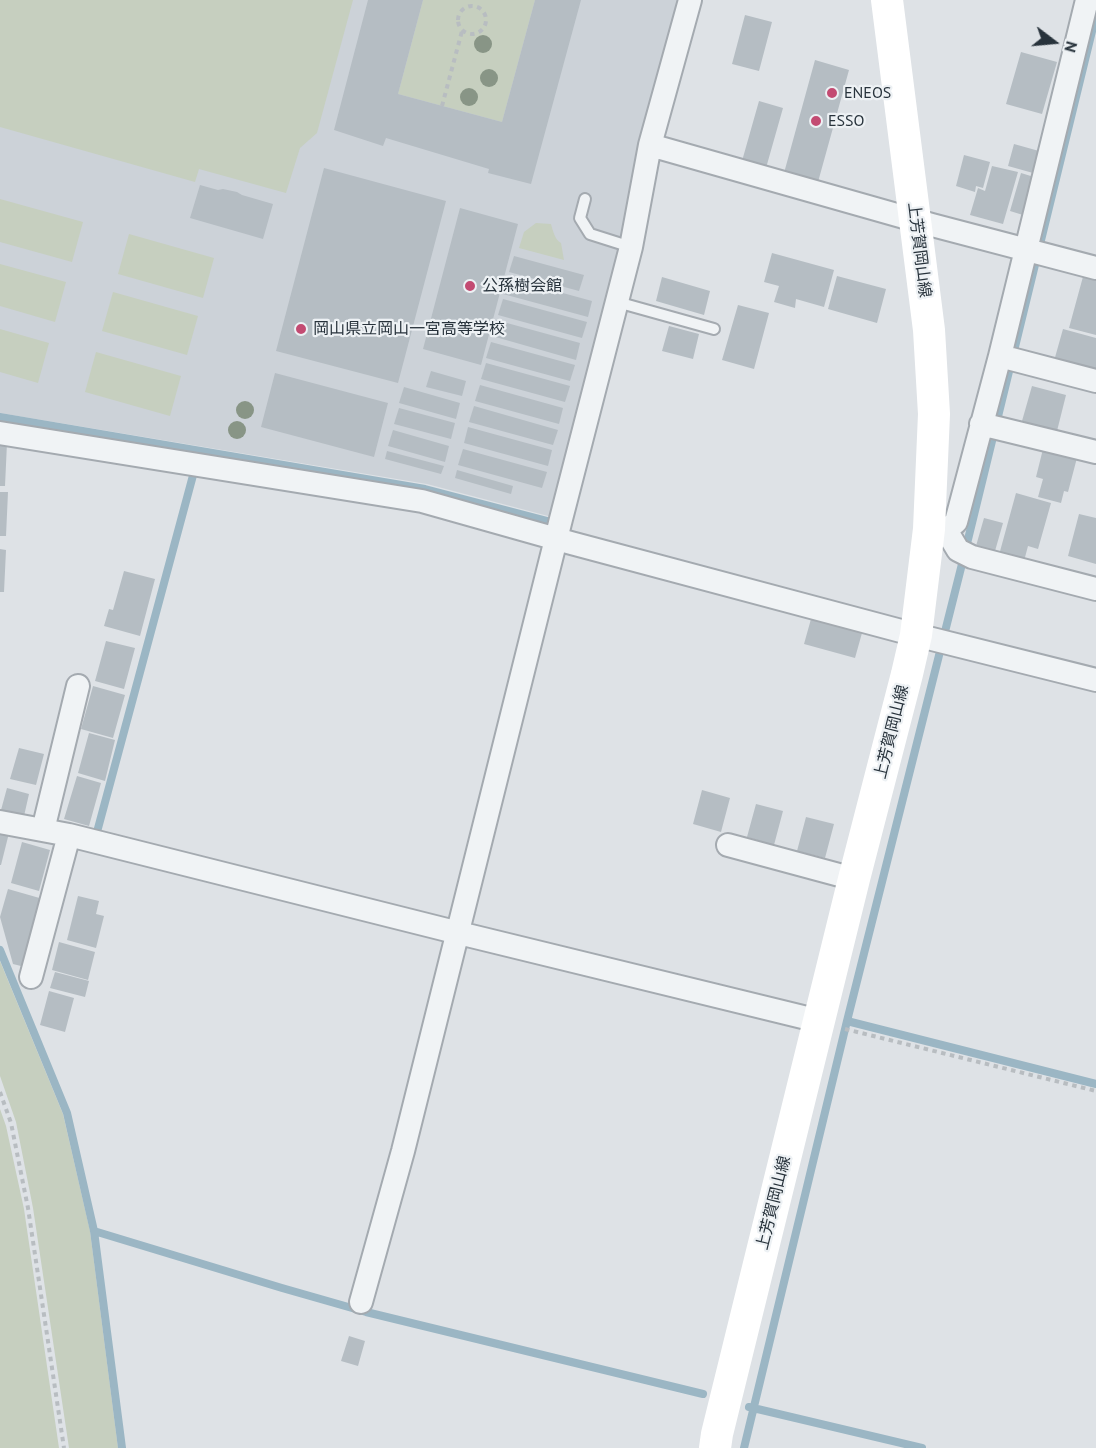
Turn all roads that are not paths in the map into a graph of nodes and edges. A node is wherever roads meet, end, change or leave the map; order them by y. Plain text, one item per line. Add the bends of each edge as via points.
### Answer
1 (690, 0) edge
2 (887, 0) edge
3 (1087, 0) edge
4 (657, 147) junction
5 (585, 199) dead end
6 (915, 220) junction
7 (632, 247) junction
8 (1034, 252) junction
9 (1096, 268) edge
10 (617, 302) junction
11 (714, 329) dead end
12 (1009, 358) junction
13 (1096, 381) edge
14 (992, 427) junction
15 (0, 434) edge
16 (1096, 452) edge
17 (938, 529) junction
18 (562, 534) junction
19 (1096, 589) edge
20 (934, 639) junction
21 (1096, 680) edge
22 (78, 686) dead end
23 (0, 822) edge
24 (43, 830) junction
25 (69, 835) junction
26 (728, 845) dead end
27 (854, 879) junction
28 (464, 935) junction
29 (31, 977) dead end
30 (819, 1021) junction
31 (361, 1302) dead end
32 (714, 1448) edge

1 - 4 street
2 - 6 main road, 上芳賀岡山線
3 - 8 street
4 - 6 street
4 - 7 street
5 - 7 lane via 580,218 590,234
6 - 8 street
6 - 17 main road, 上芳賀岡山線 via 929,330
7 - 10 street
8 - 9 street
8 - 12 street
10 - 11 lane
10 - 18 street
12 - 13 street
12 - 14 street
14 - 16 street
14 - 17 street via 956,522
15 - 18 street via 422,501
17 - 19 street via 965,554
17 - 20 main road, 上芳賀岡山線
18 - 20 street
18 - 28 street
20 - 21 street
20 - 27 main road, 上芳賀岡山線
22 - 24 street
23 - 24 street
24 - 25 street
25 - 28 street
25 - 29 street
26 - 27 street
27 - 30 main road, 上芳賀岡山線
28 - 30 street
28 - 31 street
30 - 32 main road, 上芳賀岡山線

